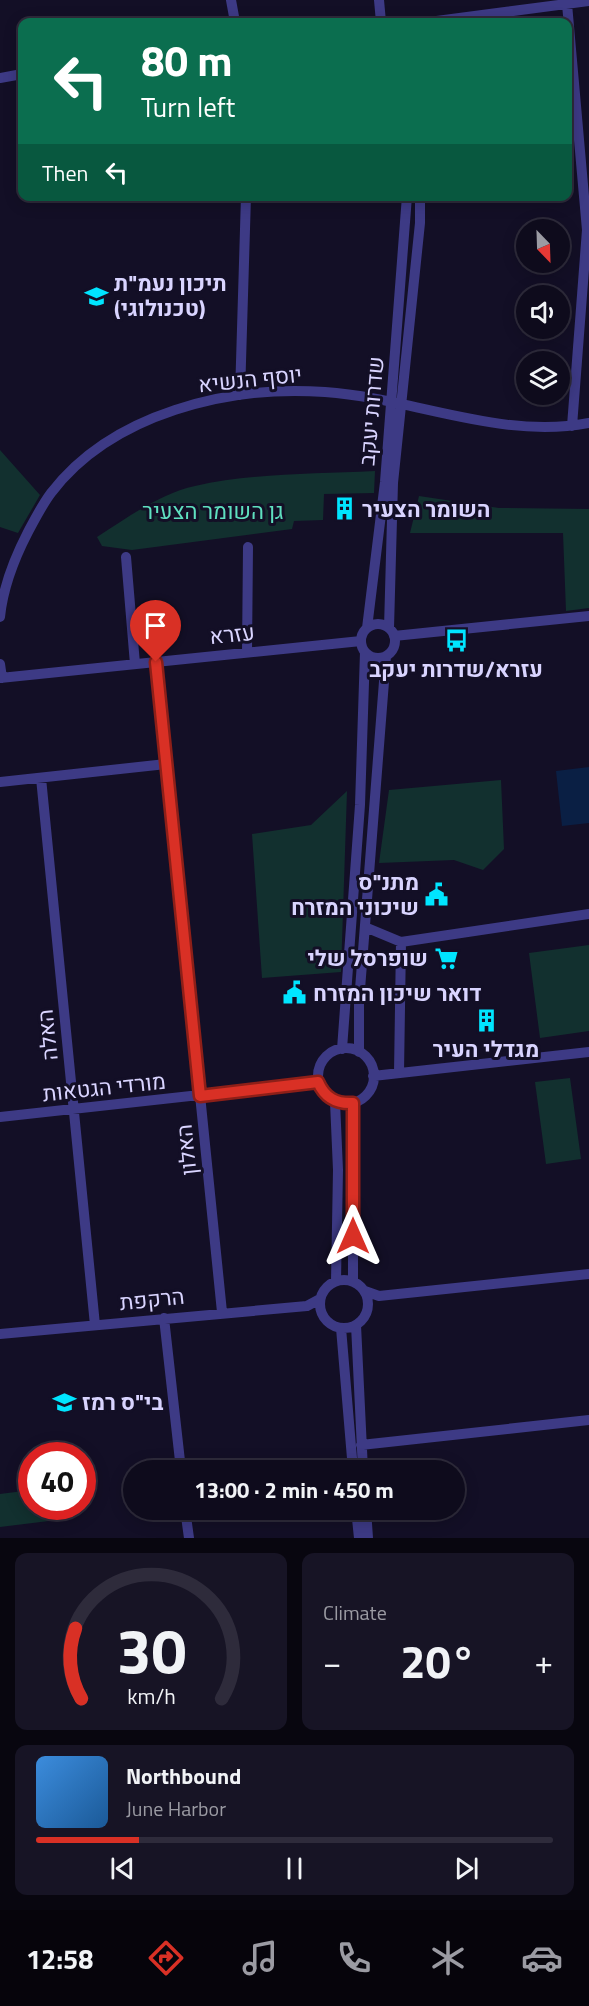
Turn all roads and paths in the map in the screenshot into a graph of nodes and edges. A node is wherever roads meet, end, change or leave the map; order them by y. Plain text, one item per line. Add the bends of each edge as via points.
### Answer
1 (231, 0) edge
2 (379, 0) edge
3 (589, 1) edge
4 (567, 4) junction
5 (233, 18) edge
6 (381, 18) edge
7 (460, 18) edge
8 (568, 18) edge
9 (572, 60) edge
10 (18, 76) edge
11 (0, 78) edge
12 (246, 201) edge
13 (407, 201) edge
14 (420, 201) edge
15 (240, 395) junction
16 (396, 402) junction
17 (589, 423) edge
18 (572, 426) junction
19 (248, 547) dead end
20 (126, 558) dead end
21 (589, 616) edge
22 (0, 617) edge
23 (367, 628) junction
24 (392, 632) junction
25 (363, 646) junction
26 (247, 652) junction
27 (386, 656) junction
28 (156, 662) junction
29 (0, 664) edge
30 (135, 664) junction
31 (1, 678) edge
32 (166, 764) junction
33 (41, 778) junction
34 (0, 782) edge
35 (589, 914) edge
36 (365, 927) junction
37 (401, 942) junction
38 (342, 1049) junction
39 (359, 1052) junction
40 (589, 1052) edge
41 (399, 1073) junction
42 (373, 1076) junction
43 (318, 1082) junction
44 (200, 1096) junction
45 (335, 1102) junction
46 (353, 1103) junction
47 (74, 1109) junction
48 (0, 1117) edge
49 (589, 1274) edge
50 (336, 1281) junction
51 (353, 1281) junction
52 (365, 1292) junction
53 (379, 1296) junction
54 (320, 1299) junction
55 (307, 1306) junction
56 (368, 1306) junction
57 (321, 1311) junction
58 (222, 1312) junction
59 (164, 1318) junction
60 (356, 1324) junction
61 (96, 1325) junction
62 (341, 1328) junction
63 (0, 1334) edge
64 (589, 1420) edge
65 (361, 1444) junction
66 (180, 1460) edge
67 (352, 1460) edge
68 (362, 1460) edge
69 (187, 1520) edge
70 (357, 1520) edge
71 (367, 1520) edge
72 (189, 1538) edge
73 (359, 1538) edge
74 (368, 1538) edge

1 - 5 street
2 - 6 street
3 - 4 street
4 - 7 street
4 - 8 street
9 - 18 street via 587,230
10 - 11 street
12 - 15 street
13 - 16 street, שדרות יעקב
14 - 16 street, שדרות יעקב
15 - 16 street, יוסף הנשיא via 324,392
15 - 22 street, יוסף הנשיא via 170,411 121,435 77,465 51,494 23,542 6,585
16 - 18 street, יוסף הנשיא via 498,424
16 - 23 street, שדרות יעקב
16 - 24 street, שדרות יעקב
17 - 18 street, יוסף הנשיא
19 - 26 street
20 - 30 street
21 - 24 street
23 - 24 street via 380,624
23 - 25 street
24 - 27 street via 393,649
25 - 26 street, עזרא
25 - 27 street via 375,657
25 - 38 street via 360,805
26 - 28 street, עזרא
27 - 36 street
28 - 30 street, עזרא
28 - 32 street, האלון
29 - 31 street
30 - 31 street, עזרא
32 - 33 street
32 - 44 street, האלון
33 - 34 street
33 - 47 street, האלה
35 - 37 street
36 - 37 street
36 - 39 street
37 - 41 street
38 - 39 street
38 - 43 street via 326,1057
39 - 42 street via 369,1062
40 - 41 street
41 - 42 street
42 - 46 street via 368,1093
43 - 44 street, מורדי הגטאות
43 - 45 street
44 - 47 street, מורדי הגטאות
44 - 58 street, האלון
45 - 46 street
45 - 50 street
46 - 51 street
47 - 48 street, מורדי הגטאות
47 - 61 street, האלה
49 - 53 street
50 - 51 street
50 - 54 street via 323,1291
51 - 52 street
52 - 53 street
52 - 56 street
53 - 56 street
54 - 55 street, הרקפת
54 - 57 street
55 - 57 street, הרקפת
55 - 58 street, הרקפת
56 - 60 street
57 - 62 street via 327,1322
58 - 59 street, הרקפת
59 - 61 street, הרקפת
59 - 66 street
60 - 62 street
60 - 65 street
61 - 63 street, הרקפת
62 - 67 street
64 - 65 street
65 - 68 street
69 - 72 street
70 - 73 street
71 - 74 street

